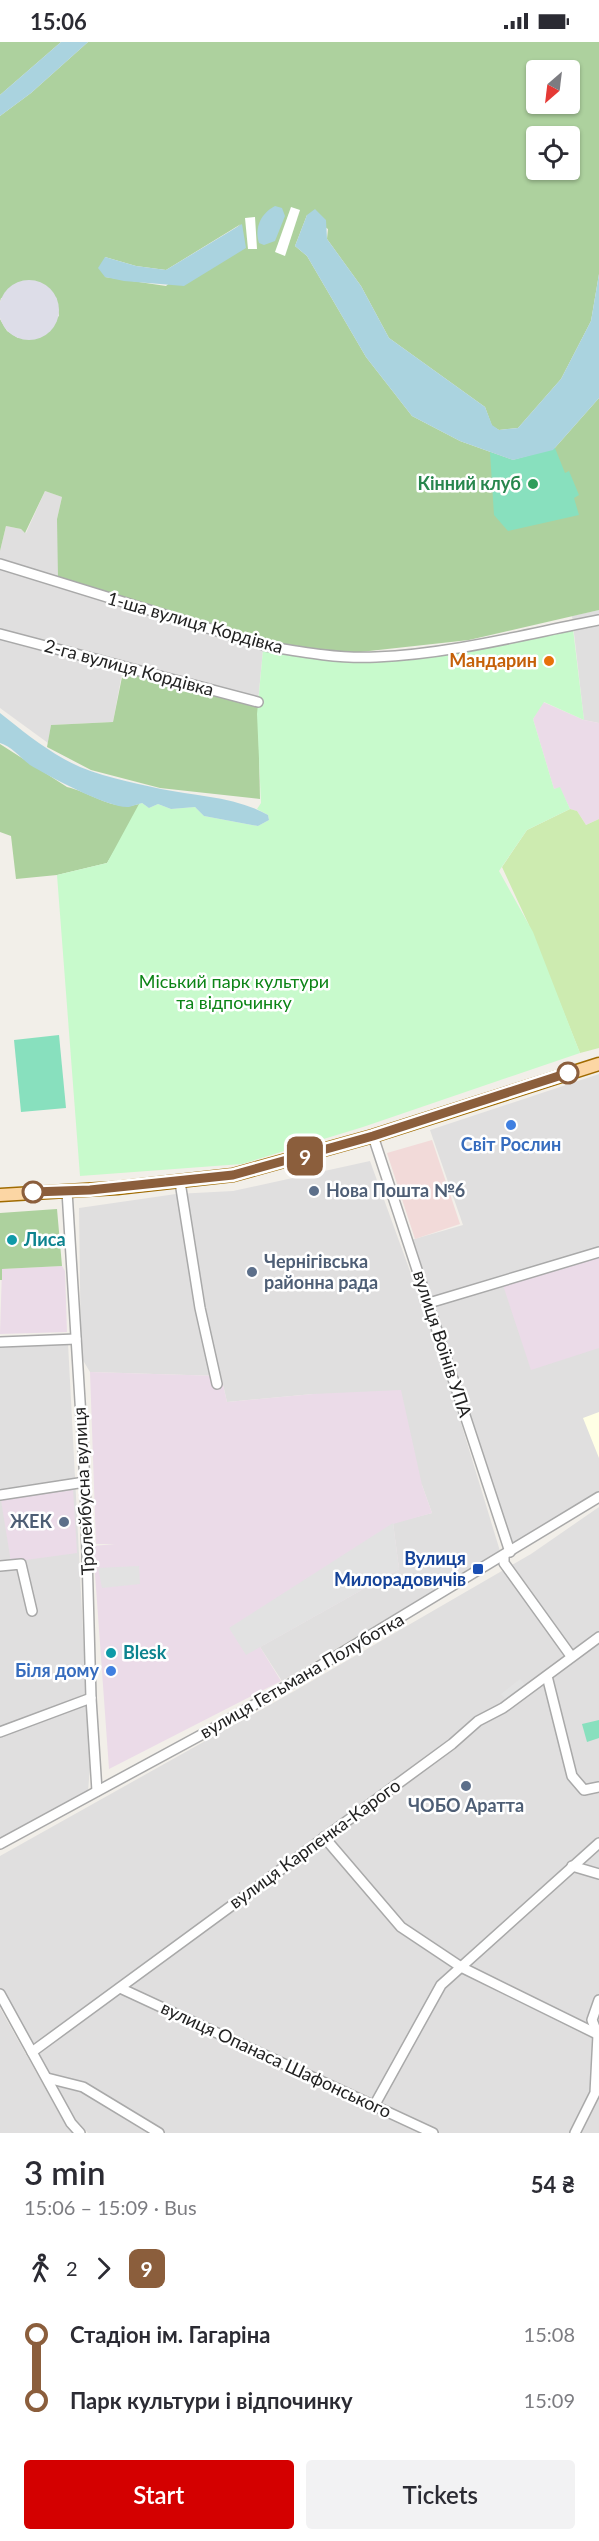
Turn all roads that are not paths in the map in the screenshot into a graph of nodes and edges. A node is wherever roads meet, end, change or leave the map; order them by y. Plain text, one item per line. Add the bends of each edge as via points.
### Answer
1 (0, 564) edge
2 (599, 620) edge
3 (0, 634) edge
4 (258, 702) dead end
5 (599, 1064) edge
6 (373, 1136) junction
7 (180, 1182) junction
8 (67, 1191) junction
9 (0, 1195) edge
10 (599, 1252) edge
11 (429, 1303) junction
12 (75, 1339) junction
13 (0, 1342) edge
14 (217, 1384) dead end
15 (85, 1482) junction
16 (0, 1495) edge
17 (599, 1497) edge
18 (507, 1554) junction
19 (0, 1566) edge
20 (32, 1611) dead end
21 (599, 1637) edge
22 (571, 1656) junction
23 (548, 1676) junction
24 (91, 1698) junction
25 (0, 1732) edge
26 (599, 1787) edge
27 (97, 1791) junction
28 (324, 1837) junction
29 (599, 1843) edge
30 (0, 1844) edge
31 (572, 1866) junction
32 (599, 1874) edge
33 (460, 1967) junction
34 (120, 1988) junction
35 (0, 1994) edge
36 (599, 2000) edge
37 (599, 2035) edge
38 (32, 2052) junction
39 (48, 2078) junction
40 (374, 2106) junction
41 (80, 2133) edge
42 (159, 2133) edge
43 (432, 2133) edge
44 (575, 2133) edge

1 - 2 street, 1-ша вулиця Кордівка via 275,647 375,658 466,646
3 - 4 street, 2-га вулиця Кордівка
5 - 6 main road
6 - 7 main road via 233,1175
6 - 11 street, вулиця Воїнів УПА
7 - 8 main road
7 - 14 street via 200,1308
8 - 9 main road
8 - 12 street, Тролейбусна вулиця
10 - 11 street
11 - 18 street, вулиця Воїнів УПА
12 - 13 street
12 - 15 street, Тролейбусна вулиця
15 - 16 street
15 - 24 street, Тролейбусна вулиця
17 - 18 street, вулиця Гетьмана Полуботка
18 - 22 street, вулиця Воїнів УПА via 504,1563
18 - 27 street, вулиця Гетьмана Полуботка via 222,1724
19 - 20 street via 21,1564
21 - 22 street, вулиця Карпенка-Карого
22 - 23 street, вулиця Карпенка-Карого
23 - 26 street via 572,1776 584,1790
23 - 28 street, вулиця Карпенка-Карого via 503,1708 478,1720 452,1744
24 - 25 street
24 - 27 street, Тролейбусна вулиця
27 - 30 street, вулиця Гетьмана Полуботка
28 - 33 street via 401,1927
28 - 34 street, вулиця Карпенка-Карого
29 - 31 street
31 - 32 street
31 - 33 street
33 - 37 street
33 - 40 street via 441,1985
34 - 38 street, вулиця Карпенка-Карого
34 - 40 street, вулиця Опанаса Шафонського
35 - 38 street
36 - 37 street via 592,2020
37 - 44 street via 596,2092
38 - 39 street
39 - 41 street
39 - 42 street via 83,2088
40 - 43 street, вулиця Опанаса Шафонського

